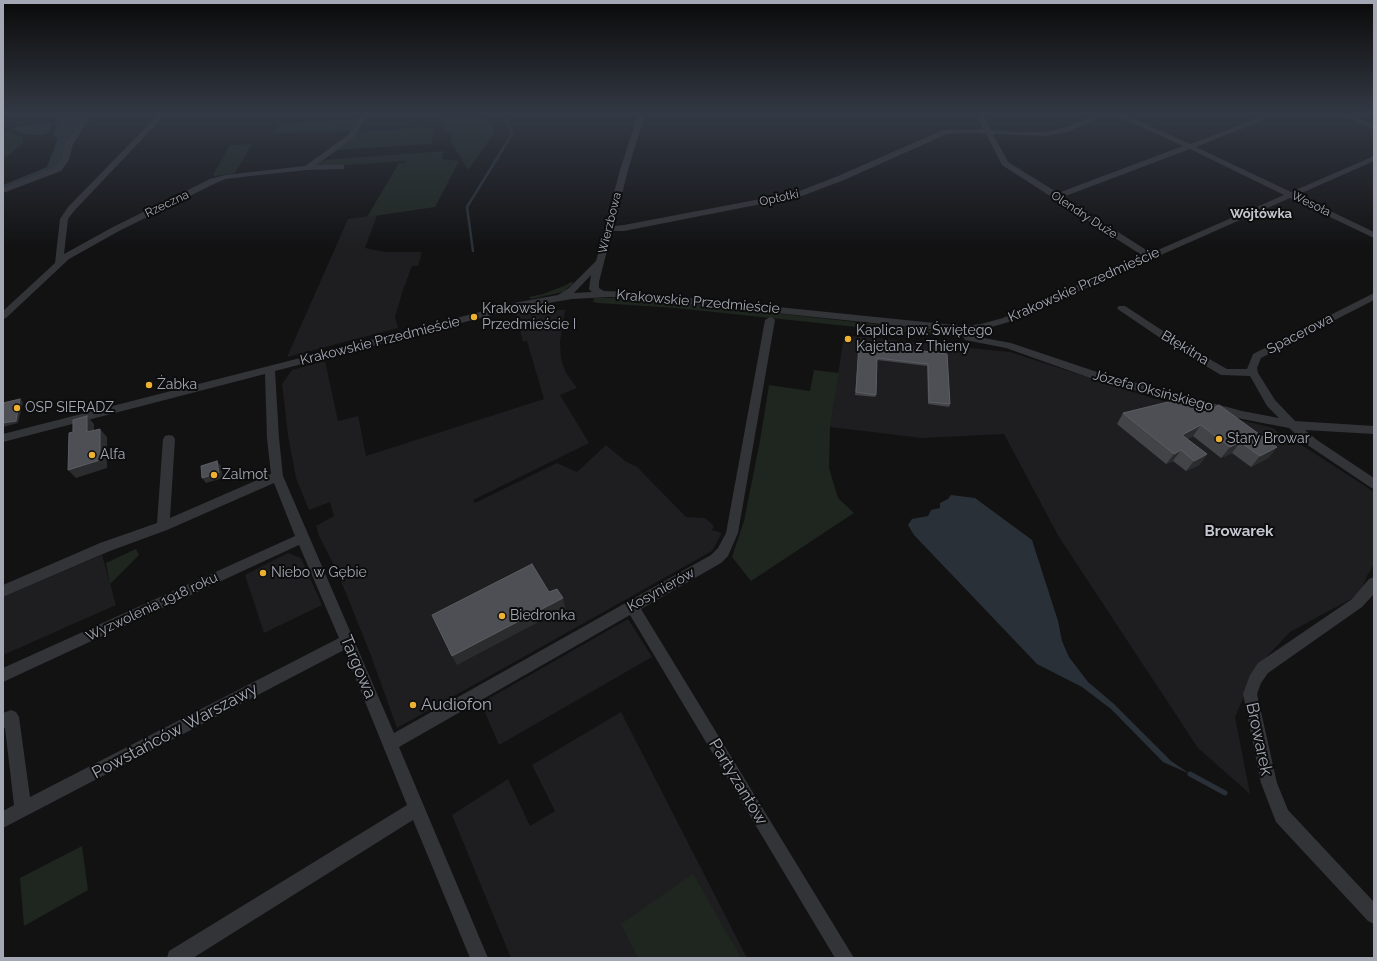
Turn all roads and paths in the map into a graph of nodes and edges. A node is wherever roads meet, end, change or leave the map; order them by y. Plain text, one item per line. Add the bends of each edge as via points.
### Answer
1 (65, 159) edge
2 (120, 159) edge
3 (320, 159) edge
4 (628, 159) edge
5 (884, 159) edge
6 (1003, 159) edge
7 (1158, 159) edge
8 (1215, 159) edge
9 (1372, 159) edge
10 (341, 167) dead end
11 (307, 168) junction
12 (3, 191) edge
13 (1290, 194) junction
14 (1056, 197) junction
15 (608, 229) junction
16 (1374, 235) edge
17 (1149, 256) junction
18 (59, 262) junction
19 (599, 262) junction
20 (601, 294) junction
21 (1374, 296) edge
22 (562, 297) junction
23 (1122, 308) dead end
24 (3, 316) edge
25 (770, 320) dead end
26 (992, 325) junction
27 (967, 333) junction
28 (1007, 345) junction
29 (270, 369) junction
30 (1253, 373) junction
31 (1292, 425) junction
32 (1374, 430) edge
33 (3, 438) edge
34 (169, 439) dead end
35 (277, 476) junction
36 (1374, 484) edge
37 (163, 526) junction
38 (302, 538) junction
39 (1374, 583) edge
40 (3, 591) edge
41 (632, 606) junction
42 (347, 641) junction
43 (3, 675) edge
44 (3, 721) edge
45 (390, 744) junction
46 (418, 808) junction
47 (23, 810) junction
48 (3, 820) edge
49 (1374, 915) edge
50 (176, 958) edge
51 (479, 958) edge
52 (845, 958) edge

1 - 12 street via 58,169
2 - 18 street via 67,214 62,229
3 - 11 street
4 - 15 street, Wierzbowa
5 - 15 street, Opłotki via 792,196
6 - 14 street, Olendry Duże via 1005,163
7 - 14 street
8 - 13 street, Wesoła
9 - 13 street, Krakowskie Przedmieście
10 - 11 street, Rzeczna
11 - 18 street, Rzeczna via 218,179 116,229
13 - 16 street, Wesoła
13 - 17 street, Krakowskie Przedmieście
14 - 17 street, Olendry Duże
15 - 19 street, Wierzbowa
17 - 26 street, Krakowskie Przedmieście
18 - 24 street, Rzeczna
19 - 20 street, Wierzbowa via 593,286
19 - 22 street, Wierzbowa
20 - 22 street, Krakowskie Przedmieście
20 - 27 street, Krakowskie Przedmieście via 672,298
21 - 30 street, Spacerowa via 1257,356 1252,368
22 - 29 street, Krakowskie Przedmieście via 519,305
23 - 30 street, Błękitna via 1179,346 1225,372
25 - 41 street, Kosynierów via 728,544 716,559
26 - 27 street, Krakowskie Przedmieście
26 - 28 street
27 - 28 street, Józefa Oksińskiego via 980,341
28 - 31 street, Józefa Oksińskiego via 1130,386
29 - 33 street, Krakowskie Przedmieście
29 - 35 street, Targowa
30 - 31 street via 1271,403
31 - 32 street, Józefa Oksińskiego
31 - 36 street via 1313,443
34 - 37 street
35 - 37 street
35 - 38 street, Targowa
37 - 40 street via 105,547
38 - 42 street, Targowa
38 - 43 street, Wyzwolenia 1918 roku
39 - 49 street, Browarek via 1357,603 1263,668 1250,694 1269,782 1282,816
41 - 45 street, Kosynierów
41 - 52 street, Partyzantów
42 - 45 street, Targowa
42 - 47 street, Powstańców Warszawy
44 - 47 street via 11,717
45 - 46 street, Targowa
46 - 50 street
46 - 51 street, Targowa
47 - 48 street, Powstańców Warszawy

